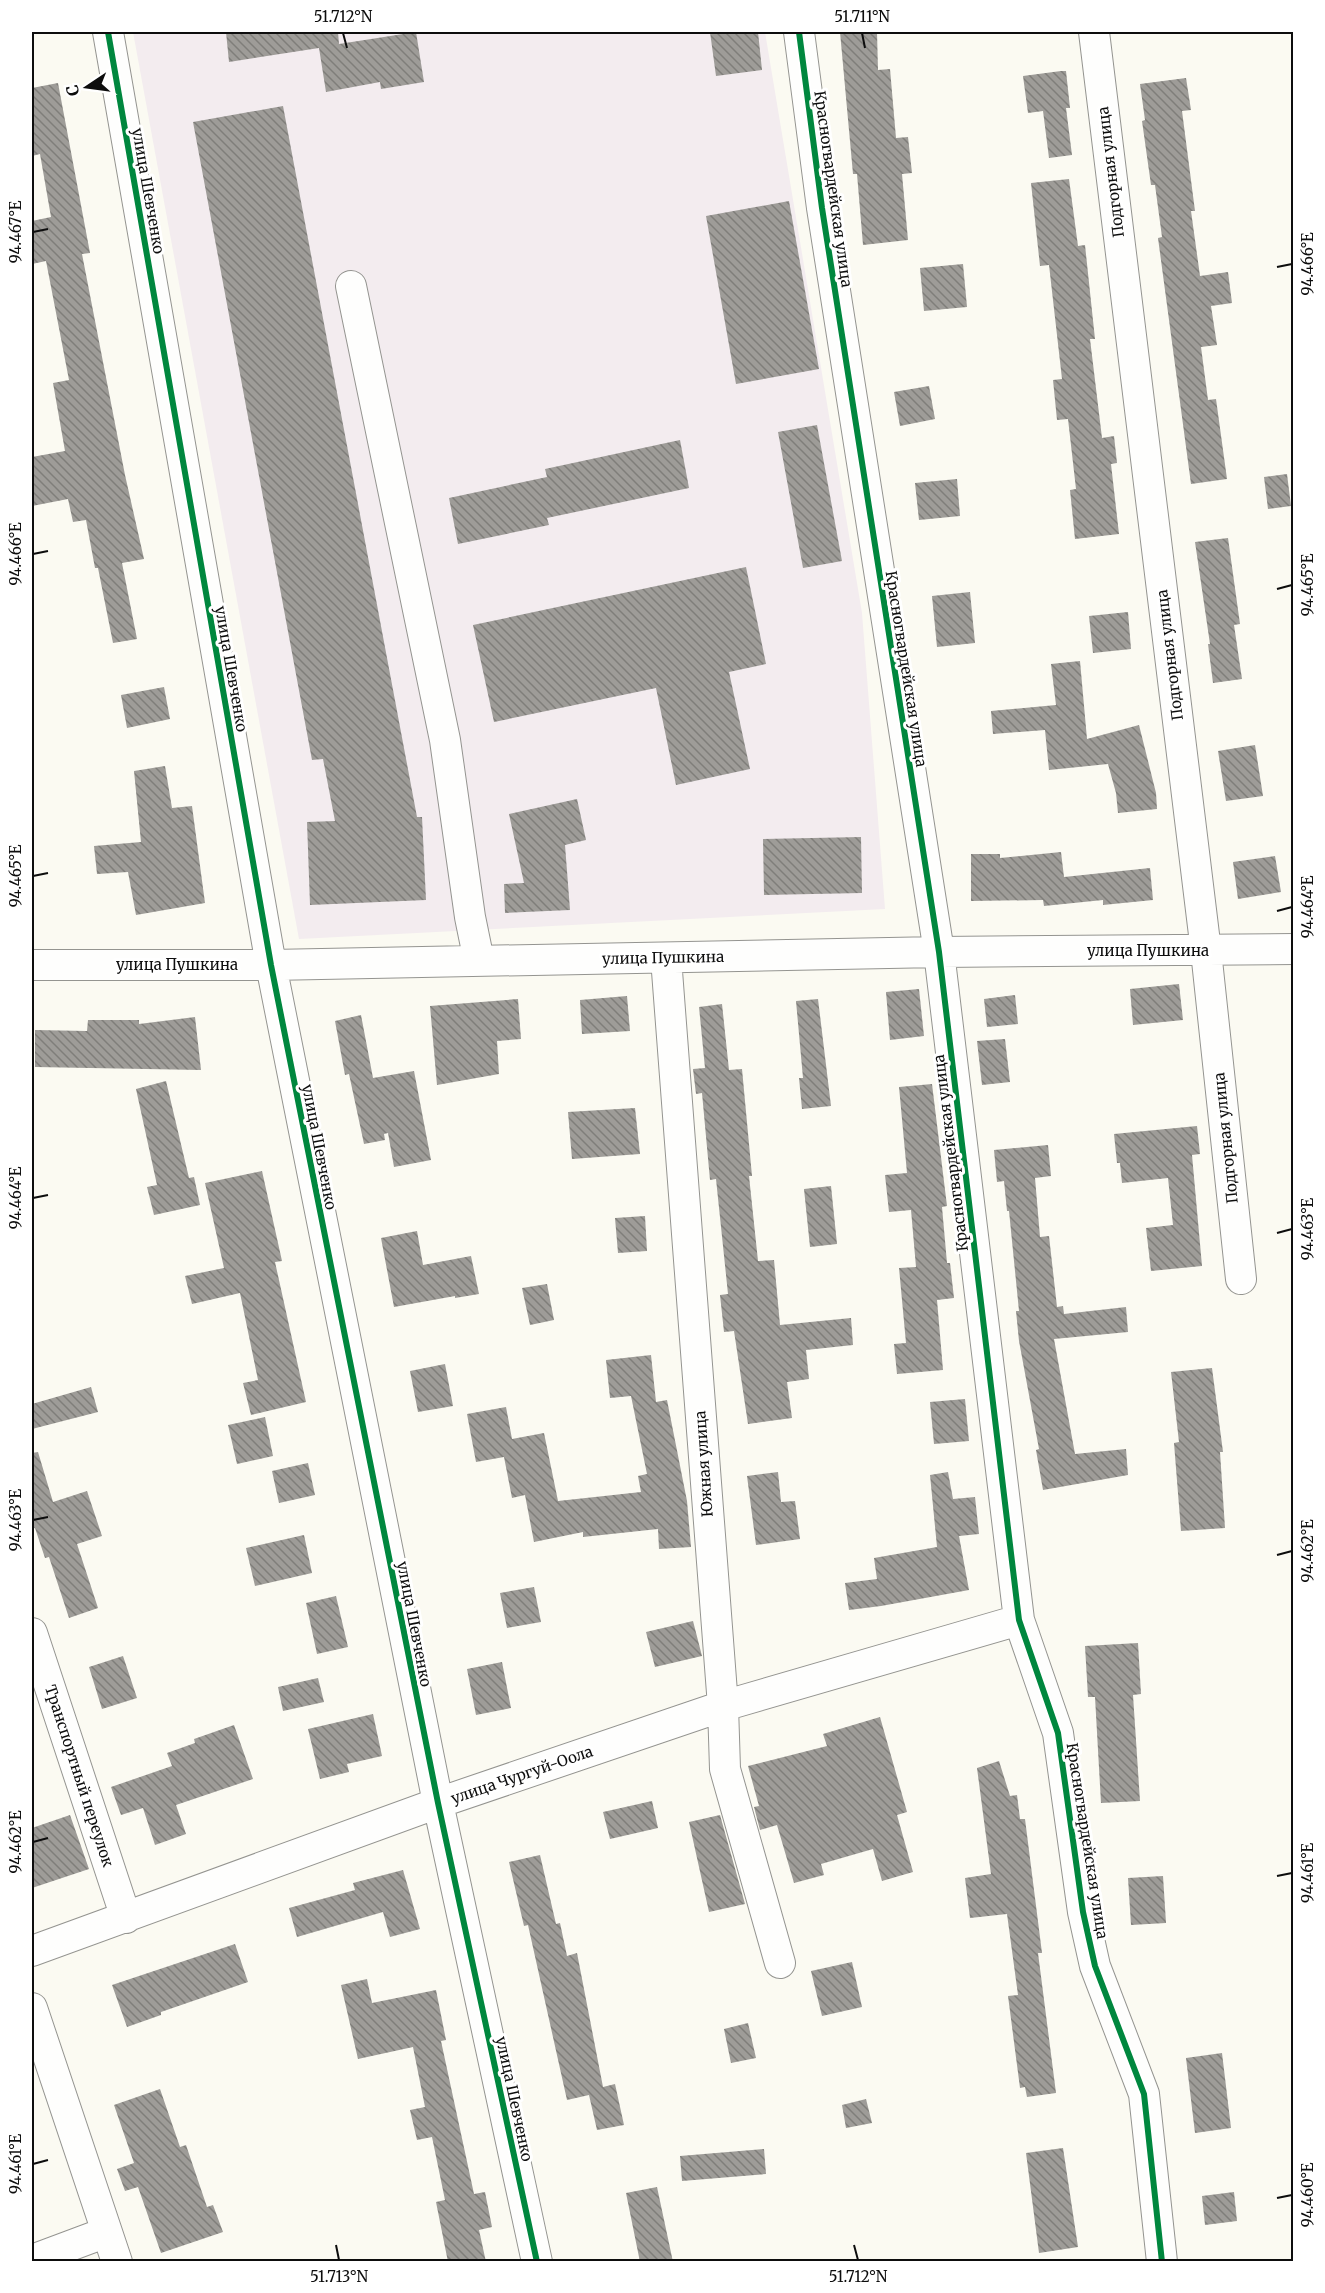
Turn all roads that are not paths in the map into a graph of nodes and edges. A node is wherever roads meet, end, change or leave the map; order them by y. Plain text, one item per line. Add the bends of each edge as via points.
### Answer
1 (108, 32) edge
2 (799, 32) edge
3 (1094, 32) edge
4 (351, 286) dead end
5 (1293, 949) edge
6 (1206, 951) junction
7 (939, 952) junction
8 (666, 957) junction
9 (478, 961) junction
10 (32, 965) edge
11 (271, 965) junction
12 (1241, 1279) dead end
13 (1019, 1620) junction
14 (32, 1634) edge
15 (723, 1706) junction
16 (438, 1803) junction
17 (126, 1918) junction
18 (32, 1951) edge
19 (780, 1963) dead end
20 (32, 2008) edge
21 (107, 2232) junction
22 (32, 2260) edge
23 (117, 2262) edge
24 (537, 2262) edge
25 (1162, 2262) edge

1 - 11 street, улица Шевченко
2 - 7 street, Красногвардейская улица via 822,208
3 - 6 street, Подгорная улица
4 - 9 street via 445,740
5 - 6 street, улица Пушкина
6 - 7 street, улица Пушкина
6 - 12 street, Подгорная улица
7 - 8 street, улица Пушкина
7 - 13 street, Красногвардейская улица
8 - 9 street, улица Пушкина
8 - 15 street, Южная улица
9 - 11 street, улица Пушкина
10 - 11 street, улица Пушкина
11 - 16 street, улица Шевченко
13 - 15 street, улица Чургуй-Оола
13 - 25 street, Красногвардейская улица via 1058,1733 1083,1912 1095,1966 1144,2094
14 - 17 street, Транспортный переулок
15 - 16 street, улица Чургуй-Оола
15 - 19 street, Южная улица via 725,1769
16 - 17 street, улица Чургуй-Оола
16 - 24 street, улица Шевченко
17 - 18 street, улица Чургуй-Оола
20 - 21 street
21 - 22 street
21 - 23 street

